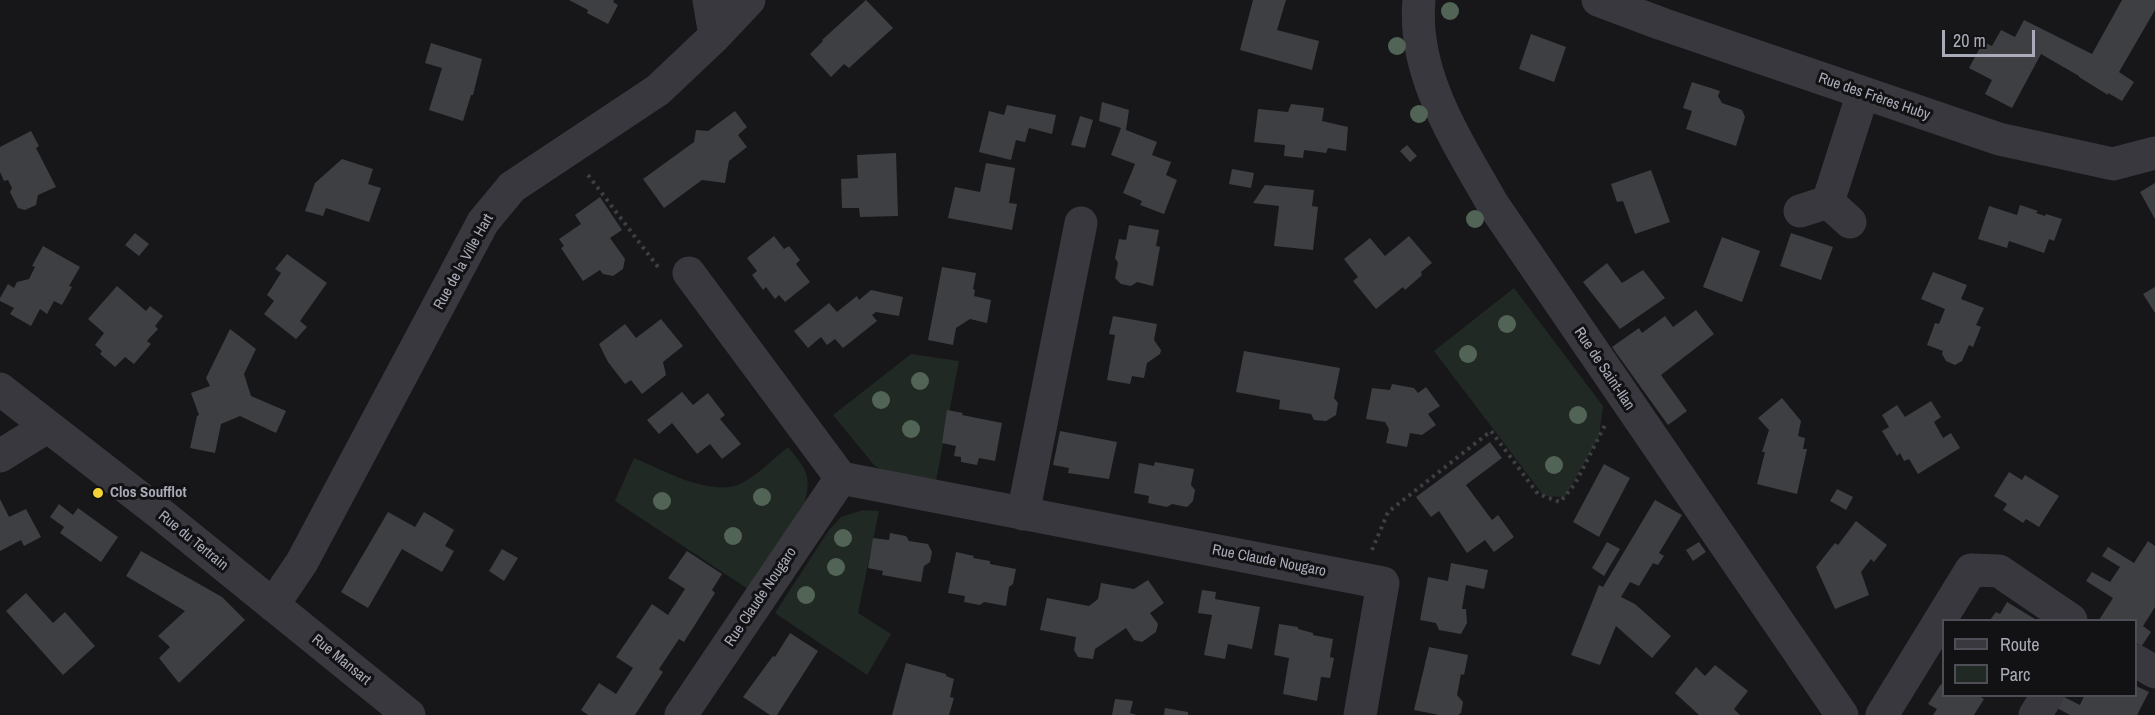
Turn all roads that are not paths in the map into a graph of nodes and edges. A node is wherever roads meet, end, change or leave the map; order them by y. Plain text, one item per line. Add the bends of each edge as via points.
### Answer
1 (709, 0) edge
2 (749, 0) edge
3 (1419, 0) edge
4 (1598, 0) edge
5 (715, 36) junction
6 (1863, 93) junction
7 (2155, 153) edge
8 (1826, 212) dead end
9 (1081, 223) dead end
10 (689, 273) road end
11 (0, 389) edge
12 (46, 427) junction
13 (0, 456) edge
14 (841, 478) junction
15 (1023, 514) junction
16 (273, 605) junction
17 (2068, 619) edge
18 (2137, 662) edge
19 (2155, 672) edge
20 (2046, 697) edge
21 (409, 715) edge
22 (681, 715) edge
23 (1360, 715) edge
24 (1842, 715) edge
25 (1882, 715) edge
26 (2035, 715) edge

1 - 5 street
2 - 5 street, Rue de la Ville Hart
3 - 24 street, Rue de Saint-Ilan via 1424,63 1447,123 1492,203
4 - 6 street, Rue des Frères Huby
5 - 16 street, Rue de la Ville Hart via 658,90 512,187 483,222 302,562
6 - 7 street, Rue des Frères Huby via 1999,140 2113,164
6 - 8 street
9 - 15 street
10 - 14 street
11 - 12 street, Rue du Tertrain
12 - 13 street
12 - 16 street, Rue du Tertrain
14 - 15 street, Rue Claude Nougaro
14 - 22 street, Rue Claude Nougaro
15 - 23 street, Rue Claude Nougaro via 1383,583
16 - 21 street, Rue Mansart
17 - 25 street via 1999,571 1971,570
18 - 19 street
20 - 26 street

